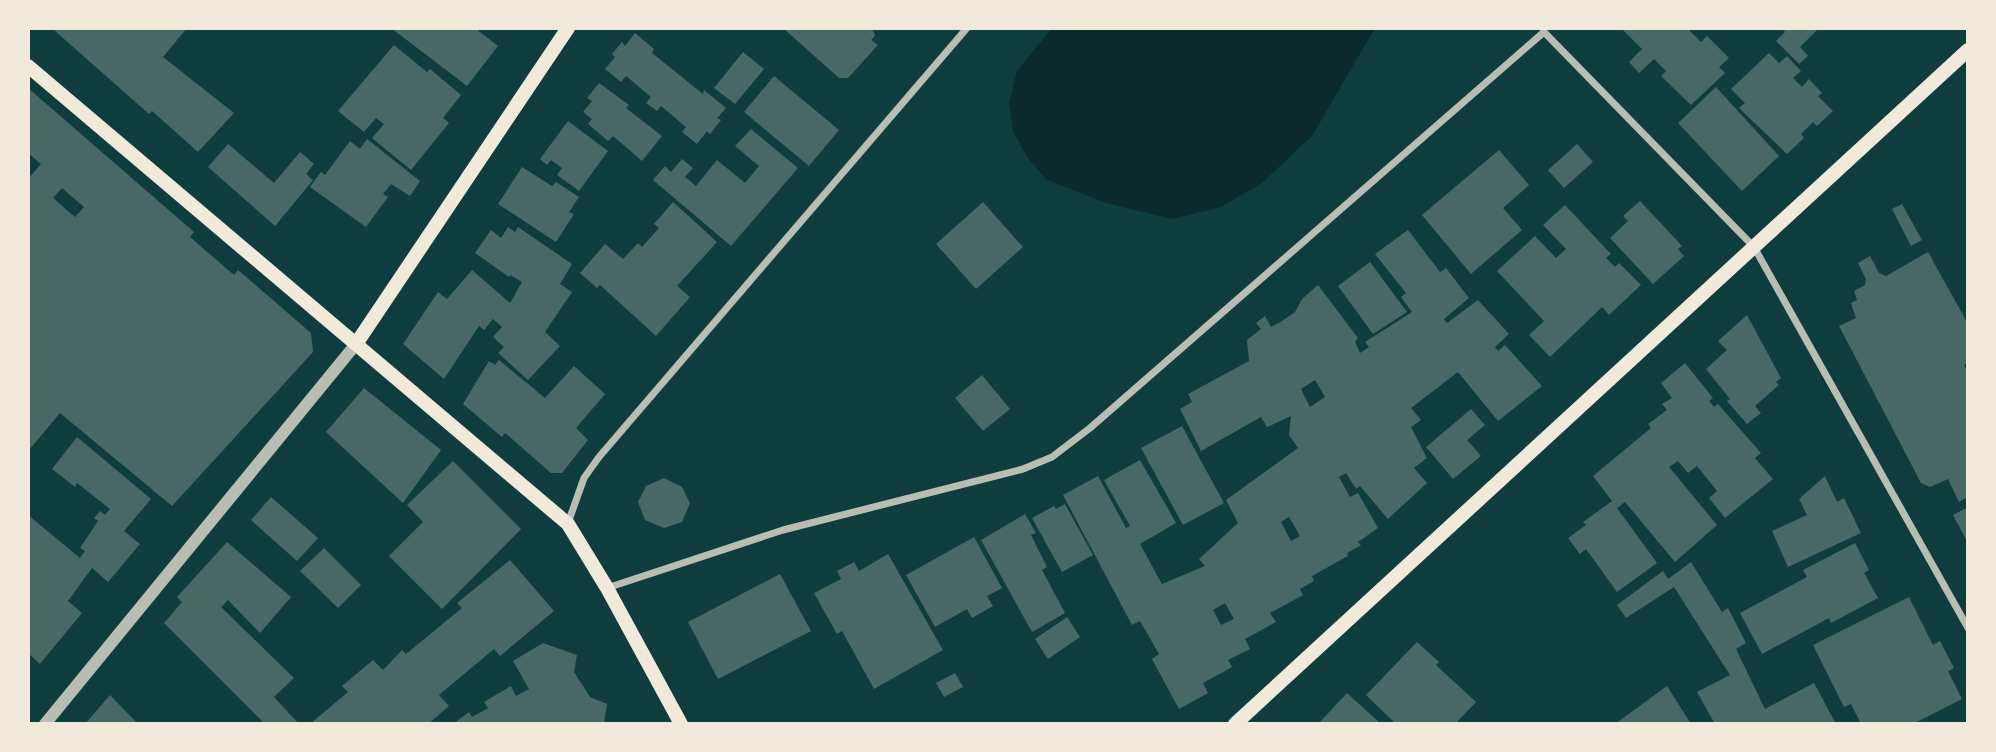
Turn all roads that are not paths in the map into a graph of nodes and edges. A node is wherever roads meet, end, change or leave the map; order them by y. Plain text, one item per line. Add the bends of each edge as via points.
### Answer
1 (568, 28) edge
2 (967, 28) edge
3 (1544, 30) edge
4 (1968, 50) edge
5 (28, 66) edge
6 (1754, 247) junction
7 (356, 344) junction
8 (568, 524) junction
9 (607, 589) junction
10 (1968, 628) edge
11 (45, 724) edge
12 (681, 724) edge
13 (1235, 724) edge

1 - 7 main road
2 - 8 street via 599,457 584,478
3 - 6 street
3 - 9 street via 1052,457 1023,469 783,530
4 - 6 main road
5 - 7 main road
6 - 10 street
6 - 13 main road
7 - 8 main road
7 - 11 street
8 - 9 main road
9 - 12 main road

